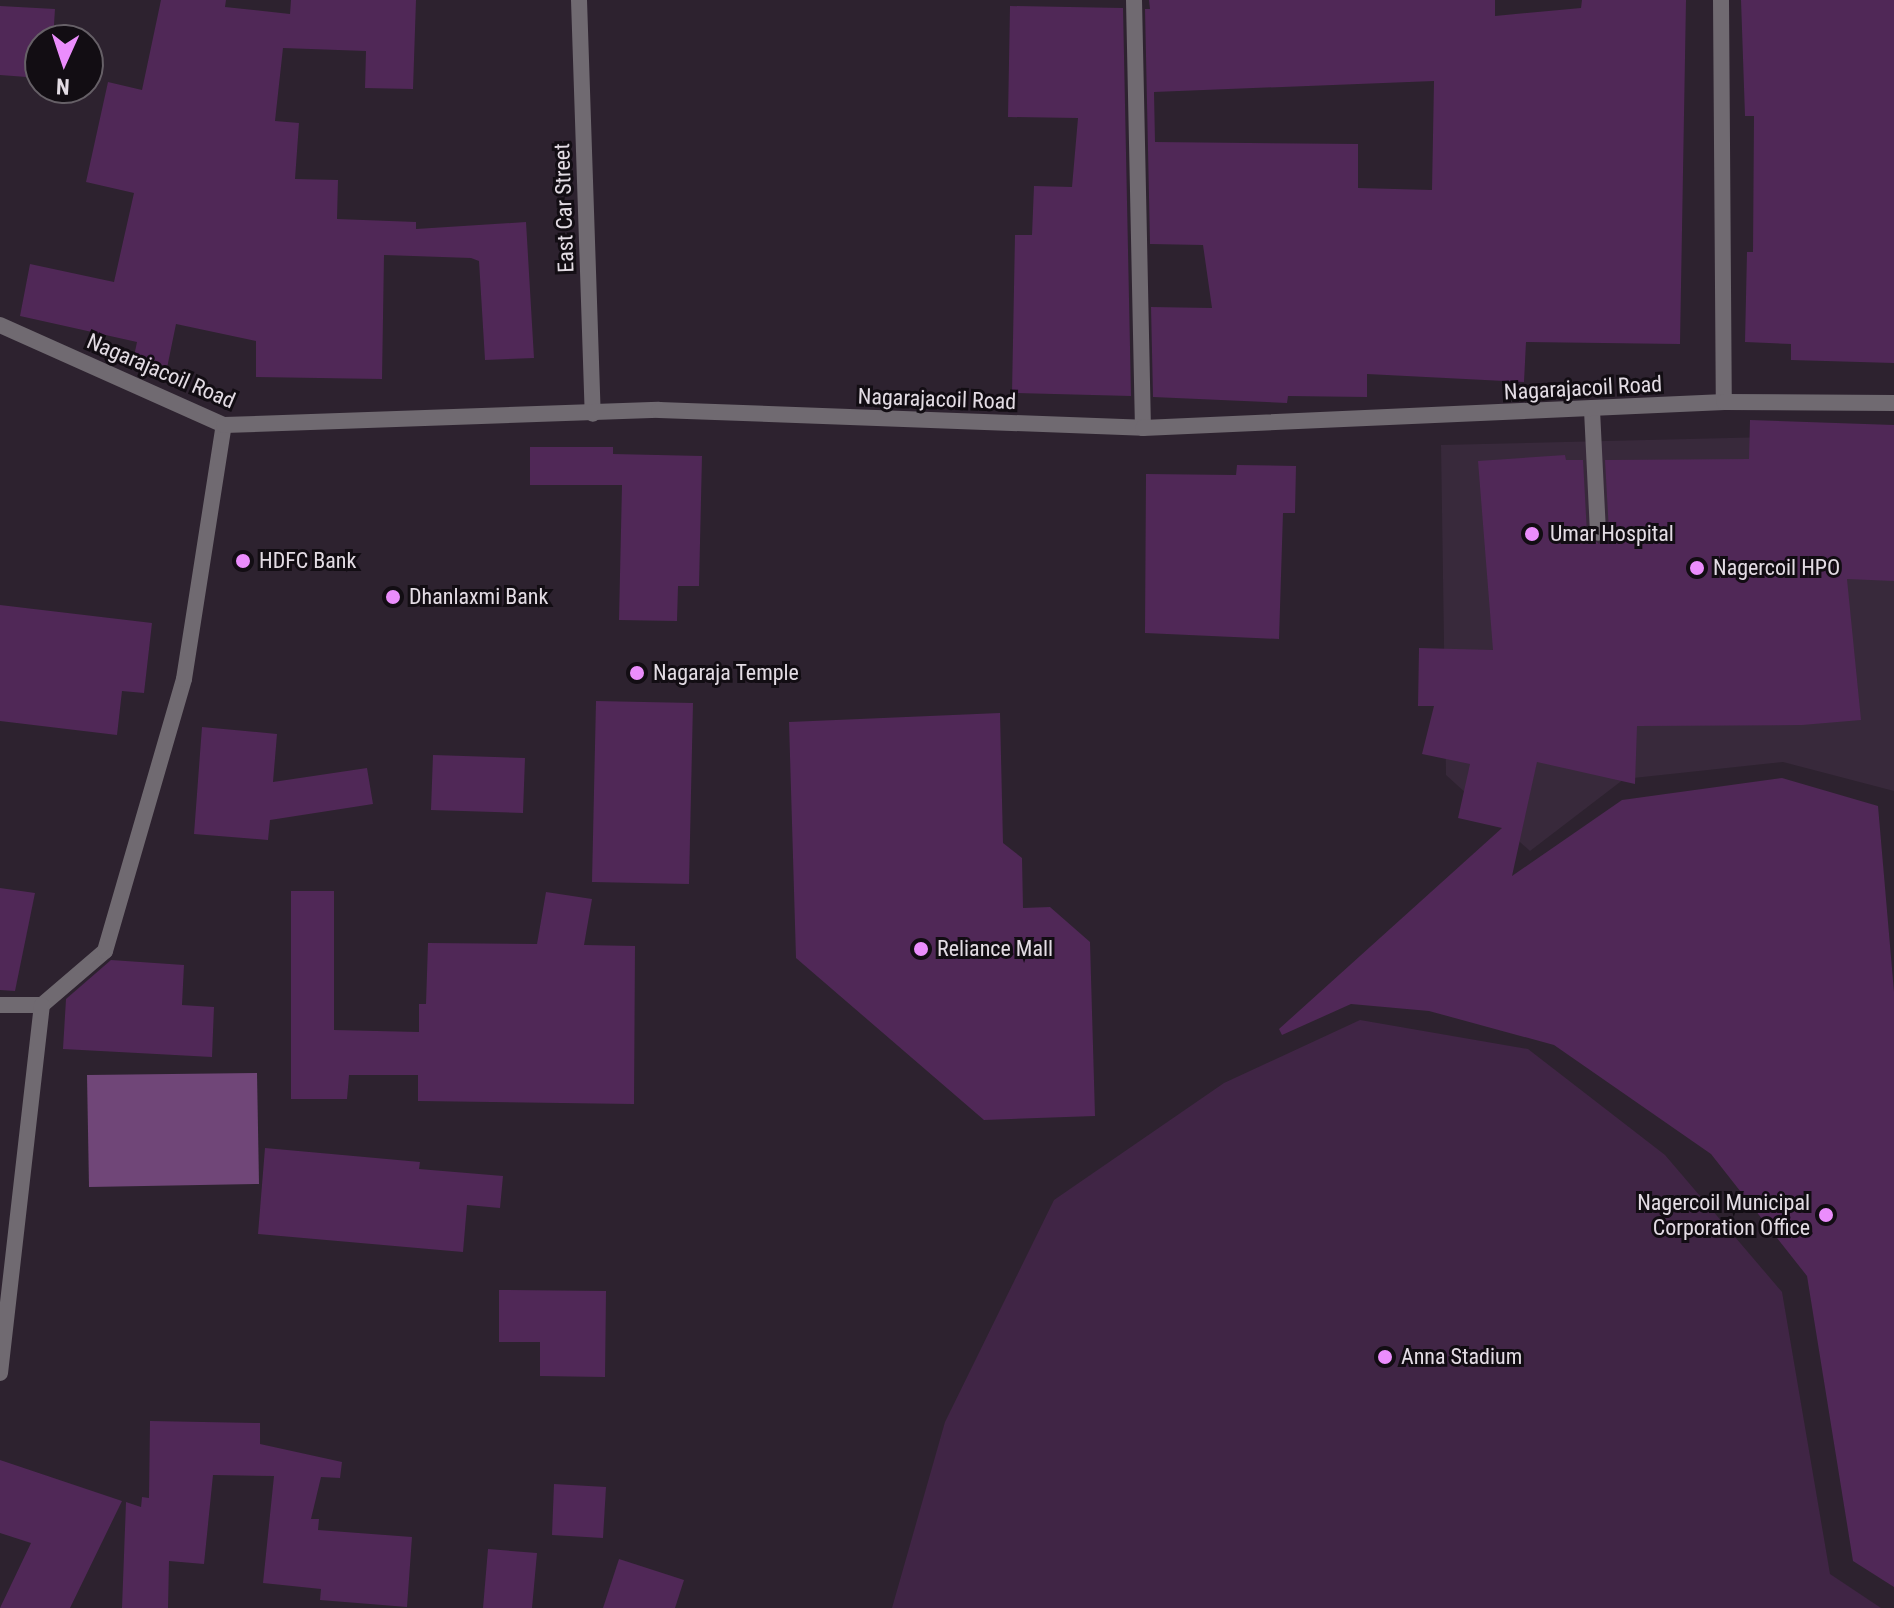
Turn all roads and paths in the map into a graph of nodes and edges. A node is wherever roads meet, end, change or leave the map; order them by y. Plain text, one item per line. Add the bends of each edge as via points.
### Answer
1 (579, 0) edge
2 (1134, 0) edge
3 (1721, 0) edge
4 (0, 325) edge
5 (1724, 402) junction
6 (1894, 403) edge
7 (1592, 410) junction
8 (593, 414) junction
9 (224, 425) junction
10 (1143, 428) junction
11 (1598, 533) dead end
12 (0, 1005) edge
13 (42, 1005) junction
14 (0, 1373) edge

1 - 8 street, East Car Street
2 - 10 street
3 - 5 street
4 - 9 street, Nagarajacoil Road
5 - 6 street, Nagarajacoil Road
5 - 7 street, Nagarajacoil Road
7 - 10 street, Nagarajacoil Road
7 - 11 street
8 - 9 street, Nagarajacoil Road
8 - 10 street, Nagarajacoil Road via 659,410
9 - 13 street via 184,679 105,951
12 - 13 street
13 - 14 street

